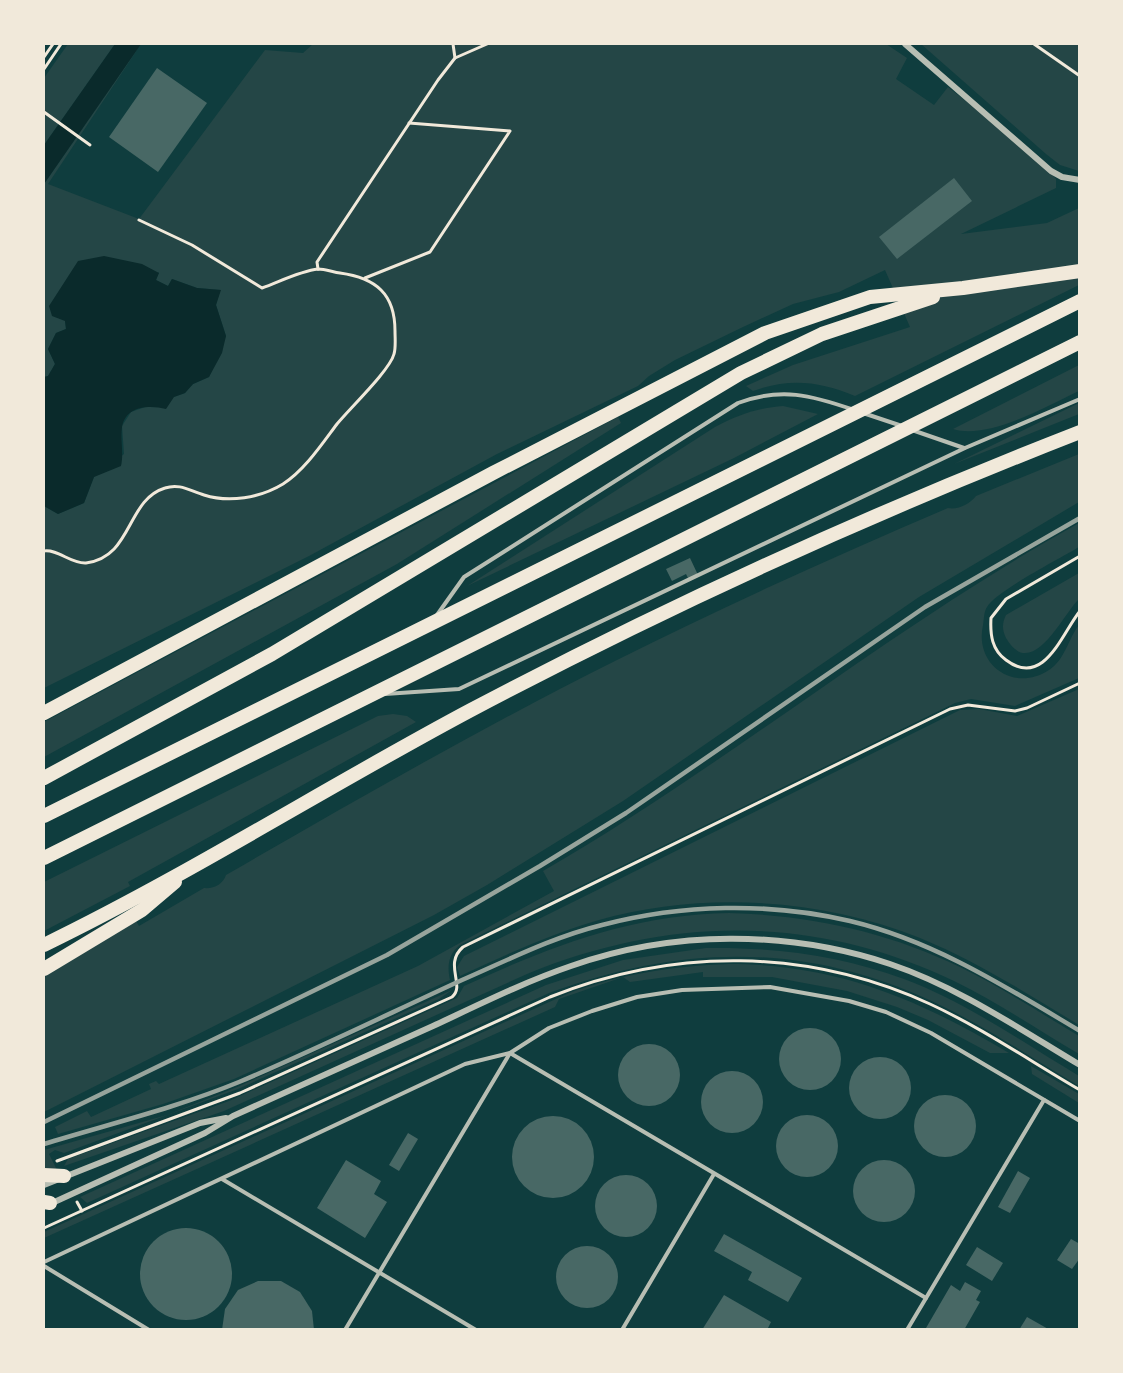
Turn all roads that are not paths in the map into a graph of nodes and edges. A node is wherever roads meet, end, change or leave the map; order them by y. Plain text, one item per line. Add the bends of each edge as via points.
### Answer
1 (905, 44) edge
2 (1080, 180) edge
3 (1080, 271) edge
4 (963, 288) junction
5 (1080, 301) edge
6 (1080, 342) edge
7 (1080, 399) edge
8 (1080, 432) edge
9 (965, 448) junction
10 (429, 625) junction
11 (372, 694) junction
12 (44, 713) edge
13 (44, 778) edge
14 (44, 816) edge
15 (44, 858) edge
16 (200, 862) junction
17 (44, 945) edge
18 (44, 969) edge
19 (510, 1053) junction
20 (1080, 1065) edge
21 (1044, 1100) junction
22 (233, 1116) junction
23 (1080, 1121) edge
24 (714, 1174) junction
25 (44, 1175) edge
26 (64, 1176) junction
27 (221, 1179) junction
28 (44, 1185) edge
29 (46, 1204) edge
30 (44, 1264) edge
31 (380, 1273) junction
32 (926, 1298) junction
33 (149, 1329) edge
34 (345, 1329) edge
35 (476, 1329) edge
36 (622, 1329) edge
37 (907, 1329) edge

1 - 2 street via 1051,171
3 - 4 highway
4 - 12 highway via 870,297 792,322 709,360
4 - 13 highway via 879,313 788,349 741,373 272,654
5 - 10 highway
6 - 11 highway
7 - 9 lane
8 - 16 highway via 882,513 606,641 438,728
9 - 10 lane via 837,404 784,393 760,395 738,403 464,577
9 - 11 lane via 459,689
10 - 14 highway
11 - 15 highway
16 - 17 highway
16 - 18 highway via 142,910
19 - 21 lane via 549,1028 637,997 682,990 770,987 886,1012 931,1033
19 - 24 lane
19 - 27 lane via 465,1064
19 - 31 lane
20 - 22 street via 953,991 890,964 804,944 706,939 637,948 562,969
21 - 23 lane
21 - 32 lane
22 - 26 street via 200,1123
22 - 29 street via 205,1133
24 - 32 lane
24 - 36 lane
25 - 26 highway
26 - 28 street
27 - 30 lane
27 - 31 lane
30 - 33 lane
31 - 34 lane
31 - 35 lane
32 - 37 lane

